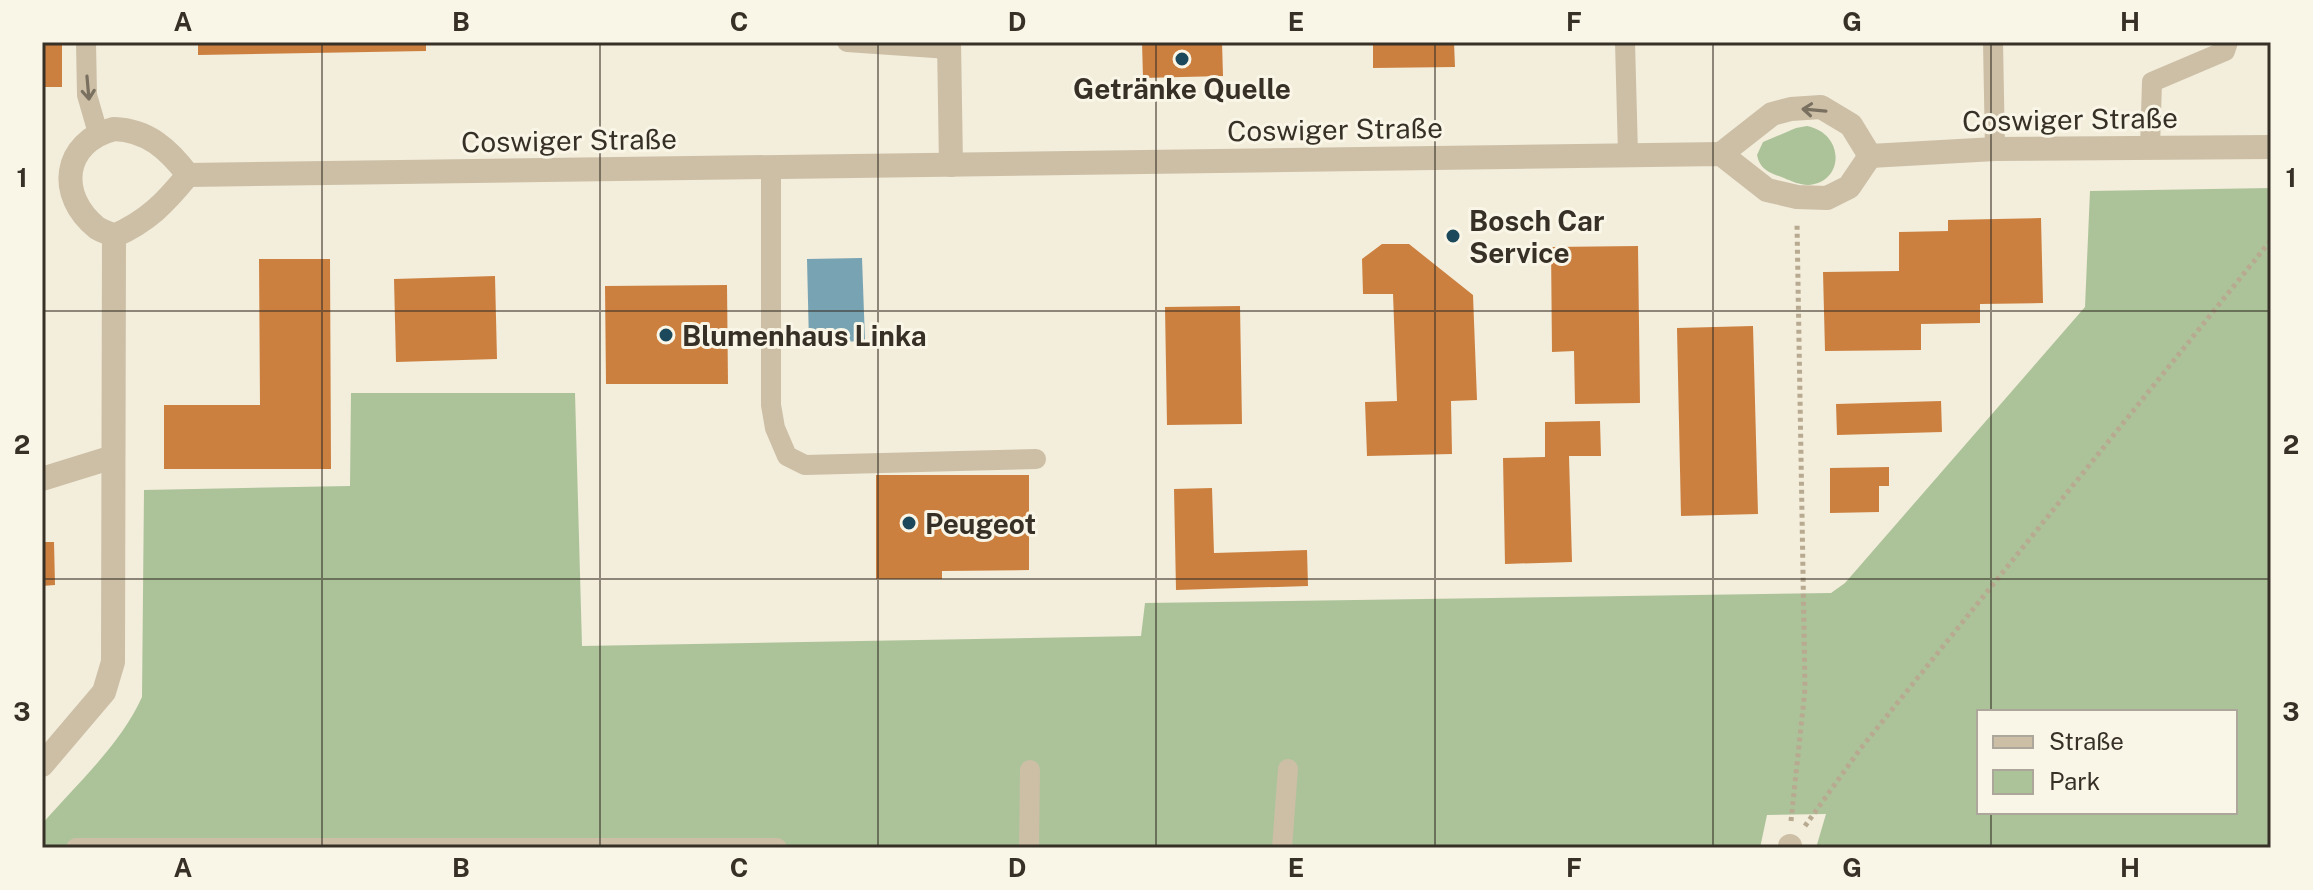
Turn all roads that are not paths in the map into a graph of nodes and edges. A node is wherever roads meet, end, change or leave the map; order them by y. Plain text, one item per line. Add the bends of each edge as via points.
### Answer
1 (86, 42) edge
2 (847, 42) edge
3 (1625, 42) edge
4 (1993, 42) edge
5 (2228, 42) edge
6 (949, 46) edge
7 (98, 133) junction
8 (2271, 147) edge
9 (2150, 148) junction
10 (1995, 149) junction
11 (1628, 154) junction
12 (1721, 154) junction
13 (1870, 156) junction
14 (951, 165) junction
15 (771, 167) junction
16 (188, 175) junction
17 (114, 236) junction
18 (113, 457) junction
19 (1036, 459) dead end
20 (42, 479) edge
21 (42, 765) edge
22 (1288, 769) dead end
23 (1030, 770) dead end
24 (76, 848) edge
25 (777, 848) edge
26 (1029, 848) edge
27 (1282, 848) edge

1 -> 7 lane via 87,95
2 - 6 lane
3 - 11 lane
4 - 10 lane
5 - 9 lane via 2225,51 2152,82
6 - 14 street
7 - 16 street via 131,129 146,136 173,155
7 - 17 street via 77,152 70,183 85,214
8 - 9 street, Coswiger Straße
9 - 10 street, Coswiger Straße
10 - 13 street, Coswiger Straße
11 - 12 street, Coswiger Straße
11 - 14 street, Coswiger Straße
12 - 13 street via 1767,190 1827,198 1849,187
13 -> 12 street via 1851,125 1821,107 1772,114
14 - 15 street, Coswiger Straße
15 - 16 street, Coswiger Straße
15 - 19 lane via 771,405 787,456 805,465
16 - 17 street via 138,225
17 - 18 street
18 - 20 street
18 - 21 street via 113,662 104,692
22 - 27 lane
23 - 26 lane
24 - 25 lane

